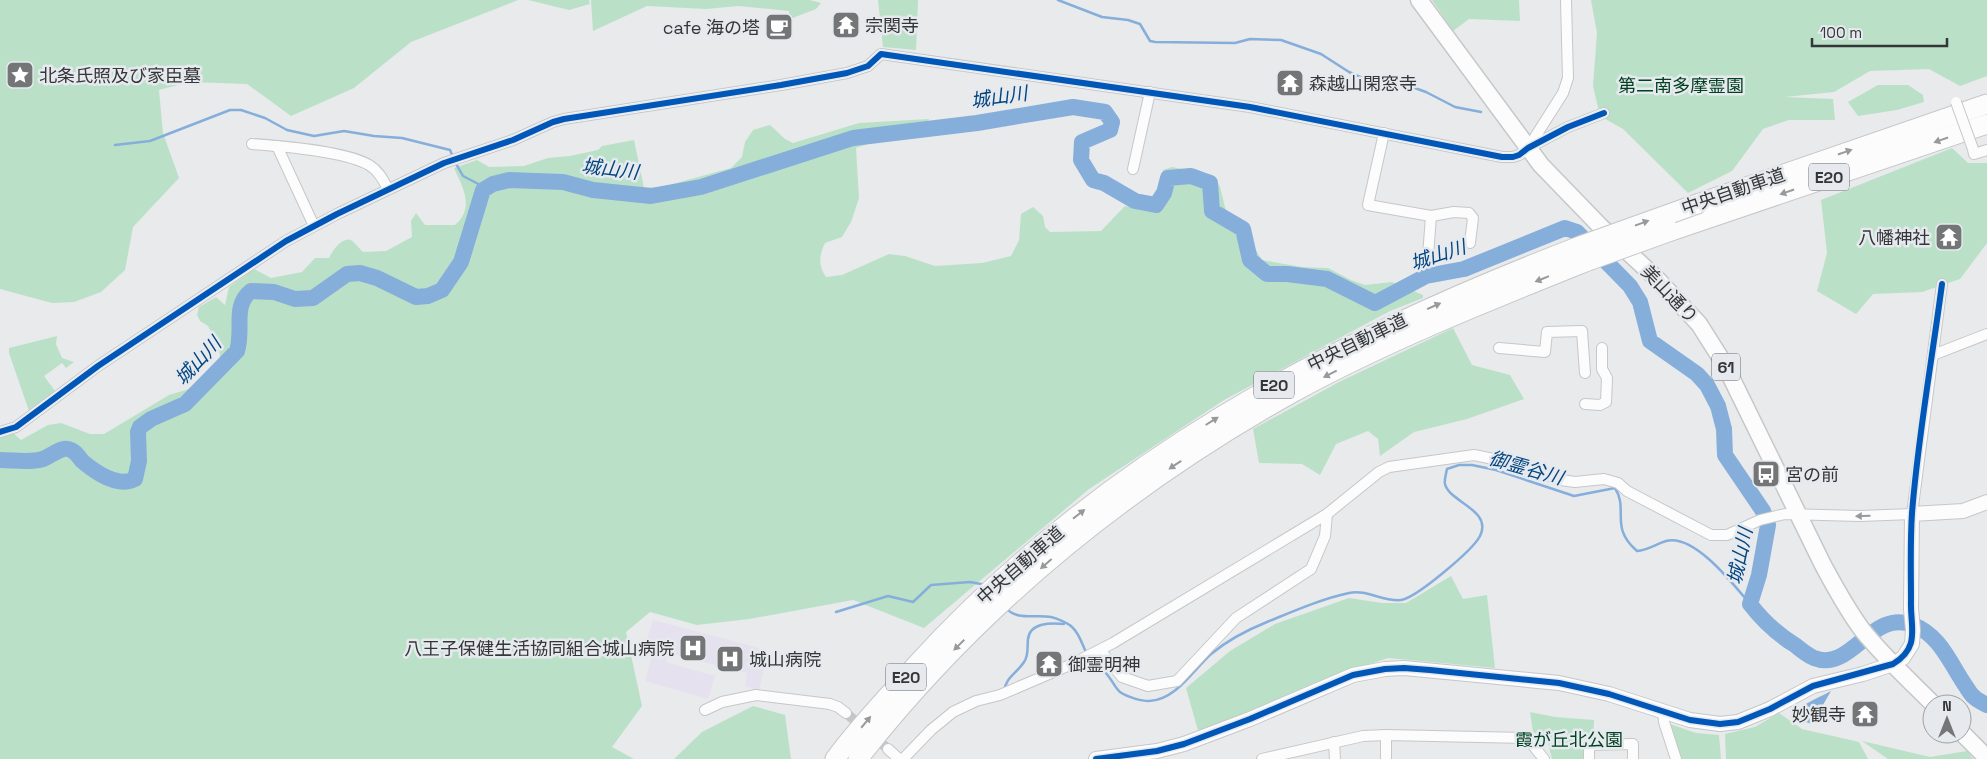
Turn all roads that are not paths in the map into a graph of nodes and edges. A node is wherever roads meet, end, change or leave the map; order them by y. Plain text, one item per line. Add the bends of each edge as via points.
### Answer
1 (1419, 0) edge
2 (1566, 1) edge
3 (1150, 92) junction
4 (1955, 100) dead end
5 (1987, 104) edge
6 (1604, 113) dead end
7 (1987, 124) edge
8 (1384, 133) junction
9 (252, 144) dead end
10 (277, 146) junction
11 (1528, 148) junction
12 (1987, 150) edge
13 (1133, 169) dead end
14 (388, 189) junction
15 (1431, 216) junction
16 (314, 226) junction
17 (1470, 243) dead end
18 (1584, 254) junction
19 (1428, 256) dead end
20 (1942, 284) dead end
21 (1987, 334) edge
22 (1499, 348) dead end
23 (1602, 348) dead end
24 (1933, 355) junction
25 (1585, 373) dead end
26 (1585, 404) dead end
27 (0, 432) edge
28 (1987, 502) edge
29 (1327, 514) junction
30 (1912, 514) junction
31 (1799, 515) junction
32 (987, 604) junction
33 (1093, 654) junction
34 (1893, 664) junction
35 (1923, 694) edge
36 (705, 710) dead end
37 (1663, 711) junction
38 (846, 713) tunnel mouth
39 (1386, 735) junction
40 (1334, 742) junction
41 (1972, 743) edge
42 (888, 749) tunnel mouth
43 (1987, 758) edge
44 (835, 759) edge
45 (858, 759) edge
46 (901, 759) edge
47 (1096, 759) edge
48 (1262, 759) edge
49 (1335, 759) edge
50 (1386, 759) edge
51 (1544, 759) edge
52 (1589, 759) edge
53 (1633, 759) edge
54 (1676, 759) edge

1 - 11 main road, 美山通り / 61
2 - 11 street via 1568,78 1563,93
3 - 8 street
3 - 13 street
3 - 14 street via 881,54 868,66 847,73 564,119 444,163
4 - 12 street, bridge via 1974,154
18 -> 5 highway, 中央自動車道 / E20, bridge via 1700,203
6 - 11 street
7 -> 18 highway, 中央自動車道 / E20, bridge via 1672,231
8 - 11 street via 1502,157 1519,155
8 - 15 street via 1368,205
9 - 10 street
10 - 14 street via 353,158 370,165 380,174
10 - 16 street
11 - 31 main road, 美山通り / 61 via 1564,190 1699,324 1725,365
14 - 16 street
15 - 17 street via 1468,213 1473,218
15 - 19 street
16 - 27 street via 153,329 16,427
18 - 32 highway, 中央自動車道 / E20 via 1519,269 1394,324 1303,368 1231,410 1106,493 1047,540
20 - 24 street
21 - 24 street
22 - 25 street via 1545,352 1547,332 1582,332
23 - 26 street via 1602,369 1607,378 1606,402 1600,406
24 - 30 street
28 - 30 street via 1963,511
29 - 31 street via 1379,472 1390,467 1474,455 1568,481 1618,483 1711,535 1727,535 1771,516
29 - 33 street
29 - 33 street via 1325,536 1311,569 1236,618 1177,681 1148,686 1122,677
30 -> 31 street
30 - 34 street via 1912,644 1903,658
31 - 34 main road, 美山通り / 61 via 1832,581 1862,629
44 -> 32 highway, 中央自動車道 / E20 via 936,643
32 -> 45 highway, 中央自動車道 / E20
33 - 46 street via 952,712
34 - 35 main road, 61
34 - 37 street via 1813,686 1738,722 1709,724
36 - 38 street via 722,702 756,695 830,704
37 - 47 street via 1559,683 1430,670 1385,669 1353,675 1250,720 1184,744
37 - 54 street
39 - 40 street
39 - 50 street
39 - 51 street via 1527,738
40 - 48 street
40 - 49 street
41 - 43 main road
42 - 46 street
52 - 53 street via 1589,745 1633,744

